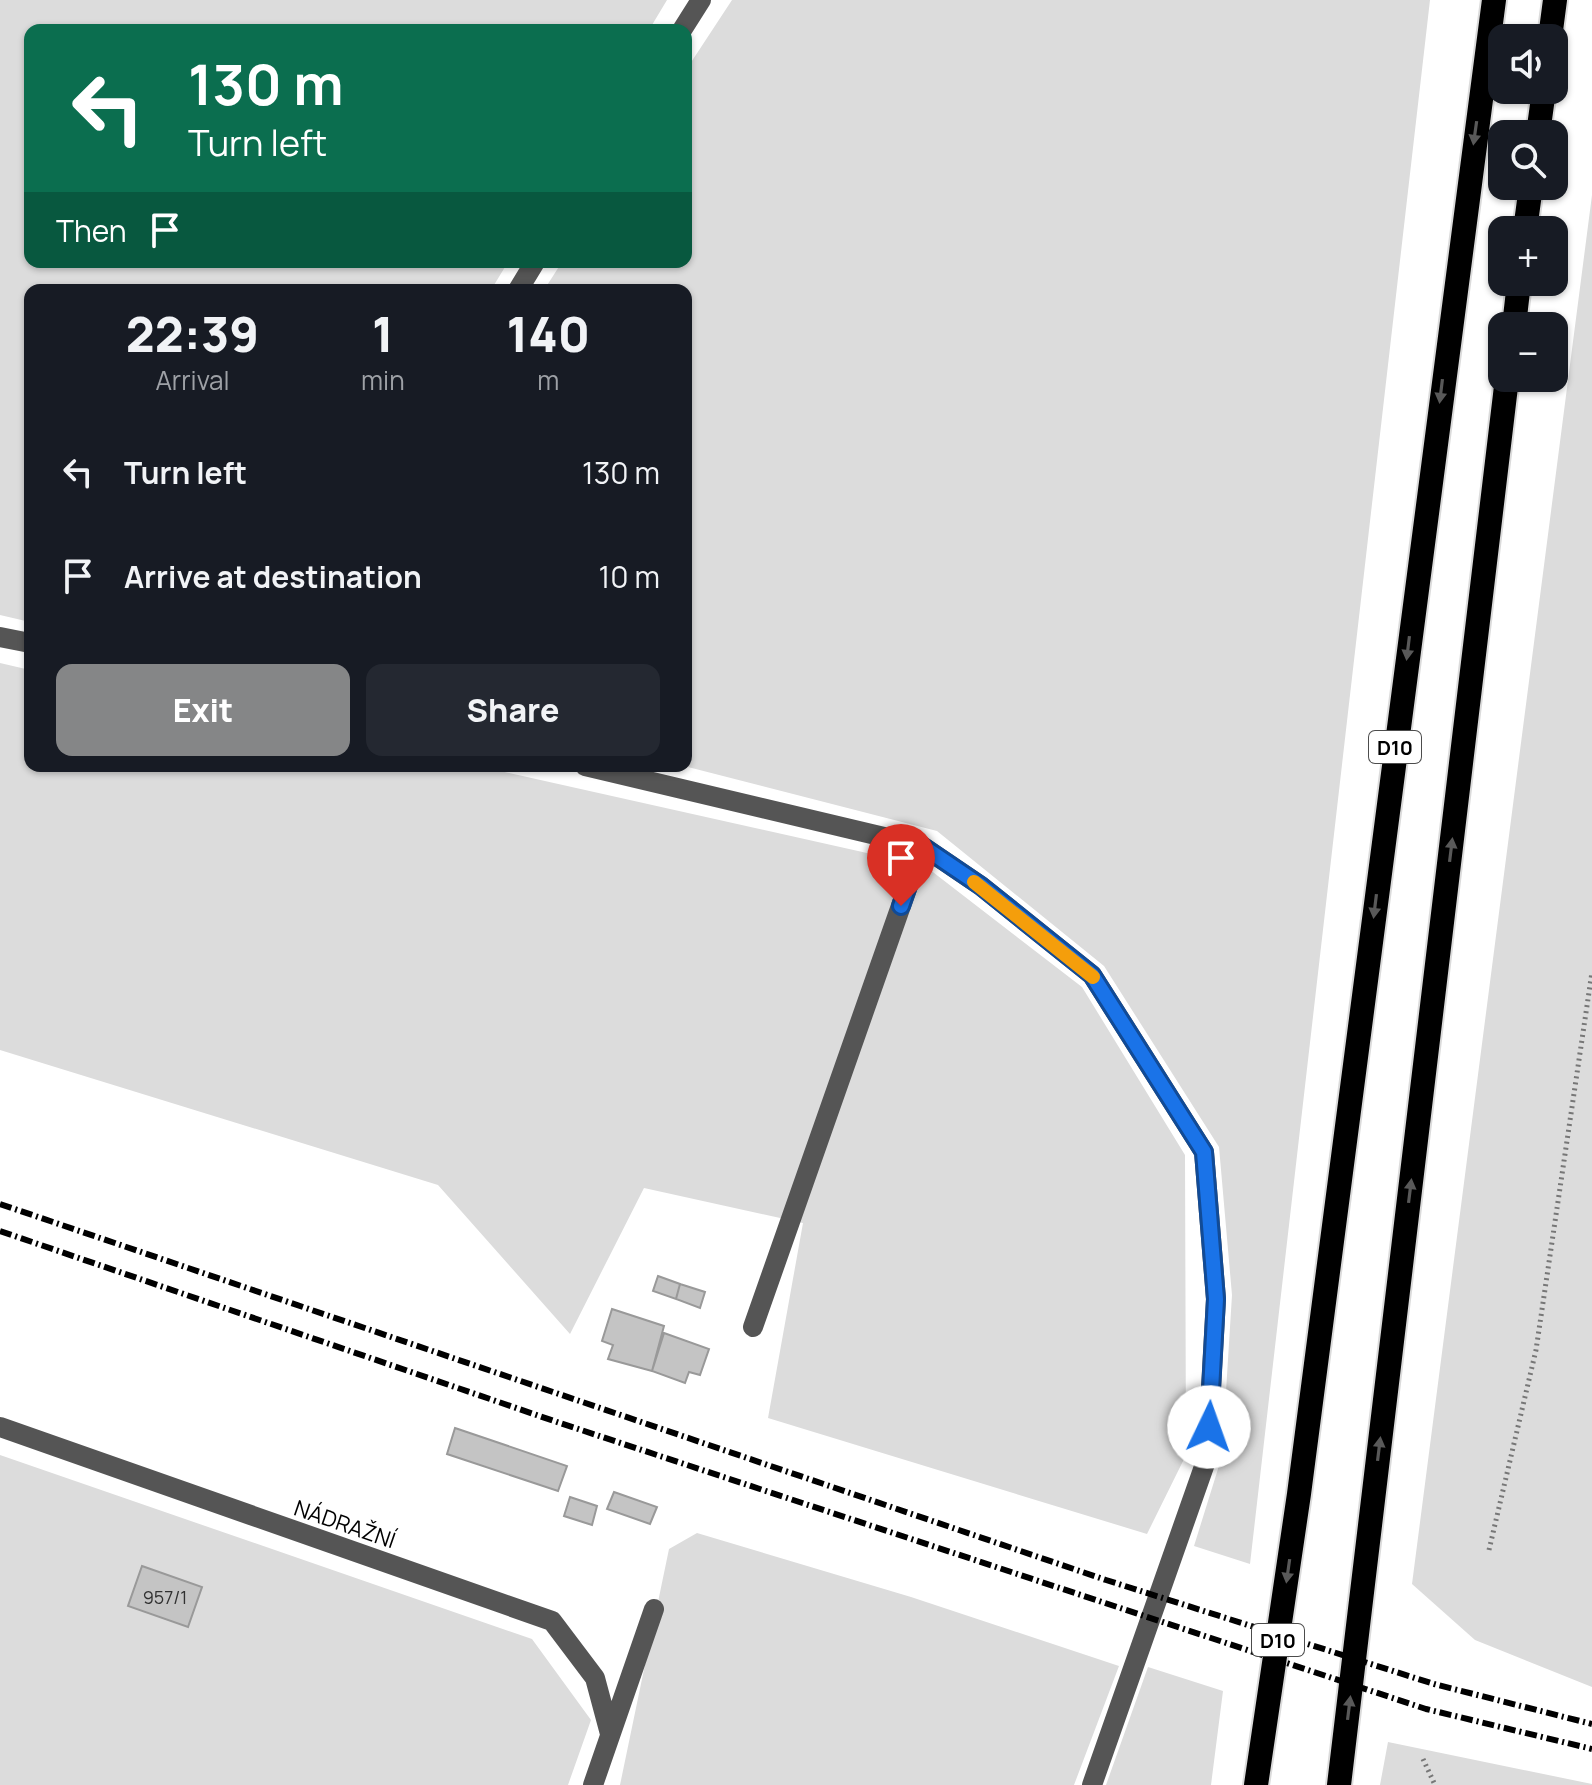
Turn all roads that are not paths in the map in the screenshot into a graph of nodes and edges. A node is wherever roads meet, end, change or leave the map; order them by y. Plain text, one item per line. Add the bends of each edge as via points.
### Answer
1 (701, 0) edge
2 (1494, 0) edge
3 (1555, 0) edge
4 (686, 24) edge
5 (1552, 24) edge
6 (1505, 392) edge
7 (0, 637) edge
8 (24, 642) edge
9 (610, 772) edge
10 (922, 846) junction
11 (753, 1327) dead end
12 (0, 1427) edge
13 (654, 1609) dead end
14 (610, 1734) junction
15 (593, 1785) edge
16 (1092, 1785) edge
17 (1256, 1785) edge
18 (1339, 1785) edge

1 - 4 street
2 -> 17 highway, D10 via 1299,1494
3 - 5 highway
18 -> 6 highway
7 - 8 street
9 - 10 street
10 - 11 street
10 - 16 street via 1092,975 1204,1152 1216,1299 1207,1458
12 - 14 street, NÁDRAŽNÍ via 552,1621 595,1678
13 - 14 street
14 - 15 street

